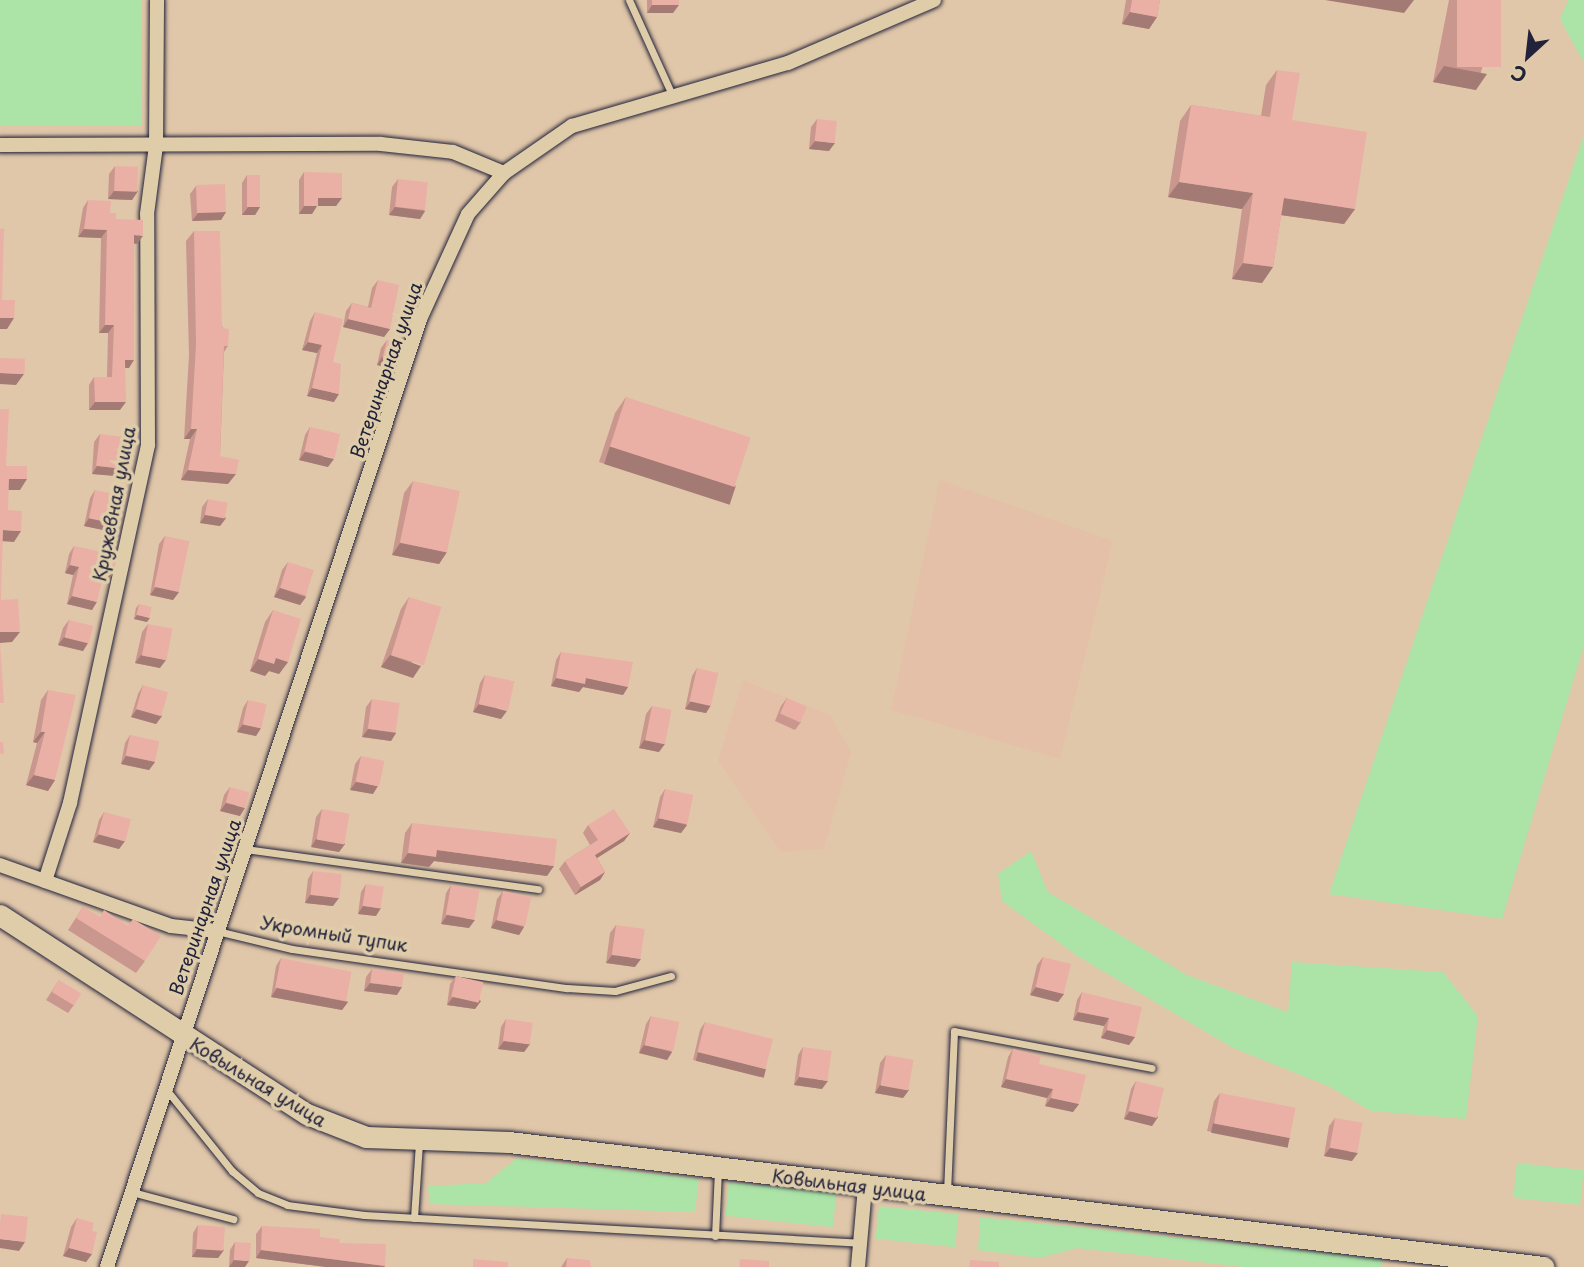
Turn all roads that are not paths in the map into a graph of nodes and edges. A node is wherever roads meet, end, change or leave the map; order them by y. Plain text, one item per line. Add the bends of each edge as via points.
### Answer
1 (158, 0) edge
2 (629, 0) edge
3 (934, 0) edge
4 (674, 98) junction
5 (0, 145) edge
6 (156, 146) junction
7 (504, 173) junction
8 (245, 849) junction
9 (0, 864) edge
10 (45, 881) junction
11 (538, 889) dead end
12 (0, 915) edge
13 (217, 931) junction
14 (671, 976) dead end
15 (181, 1035) junction
16 (1152, 1068) dead end
17 (164, 1087) junction
18 (419, 1140) junction
19 (718, 1169) junction
20 (865, 1188) junction
21 (131, 1192) junction
22 (947, 1196) junction
23 (414, 1218) junction
24 (233, 1219) dead end
25 (715, 1236) junction
26 (859, 1243) junction
27 (107, 1267) edge
28 (858, 1267) edge
29 (1543, 1267) edge

1 - 6 street, Кружевная улица
2 - 4 lane
3 - 4 street, Ветеринарная улица via 788,63
4 - 7 street, Ветеринарная улица via 572,126
5 - 6 street
6 - 7 street via 381,145 453,152
6 - 10 street, Кружевная улица via 147,214 148,445 70,803
7 - 8 street, Ветеринарная улица via 468,214 421,318
8 - 11 lane
8 - 13 street, Ветеринарная улица
9 - 10 street, Укромный тупик
10 - 13 street, Укромный тупик via 172,926
12 - 15 street, Ковыльная улица
13 - 14 lane, Укромный тупик via 292,949 567,988 615,991
13 - 15 street, Ветеринарная улица
15 - 17 street, Ветеринарная улица
15 - 18 street, Ковыльная улица via 333,1127 366,1137
16 - 22 lane via 954,1031
17 - 21 street, Ветеринарная улица
17 - 23 lane via 232,1171 270,1199 330,1213
18 - 19 street, Ковыльная улица via 509,1142
18 - 23 lane
19 - 20 street, Ковыльная улица
19 - 25 lane
20 - 22 street, Ковыльная улица
20 - 26 street
21 - 24 lane
21 - 27 street, Ветеринарная улица
22 - 29 street, Ковыльная улица
23 - 25 lane
25 - 26 lane
26 - 28 street

